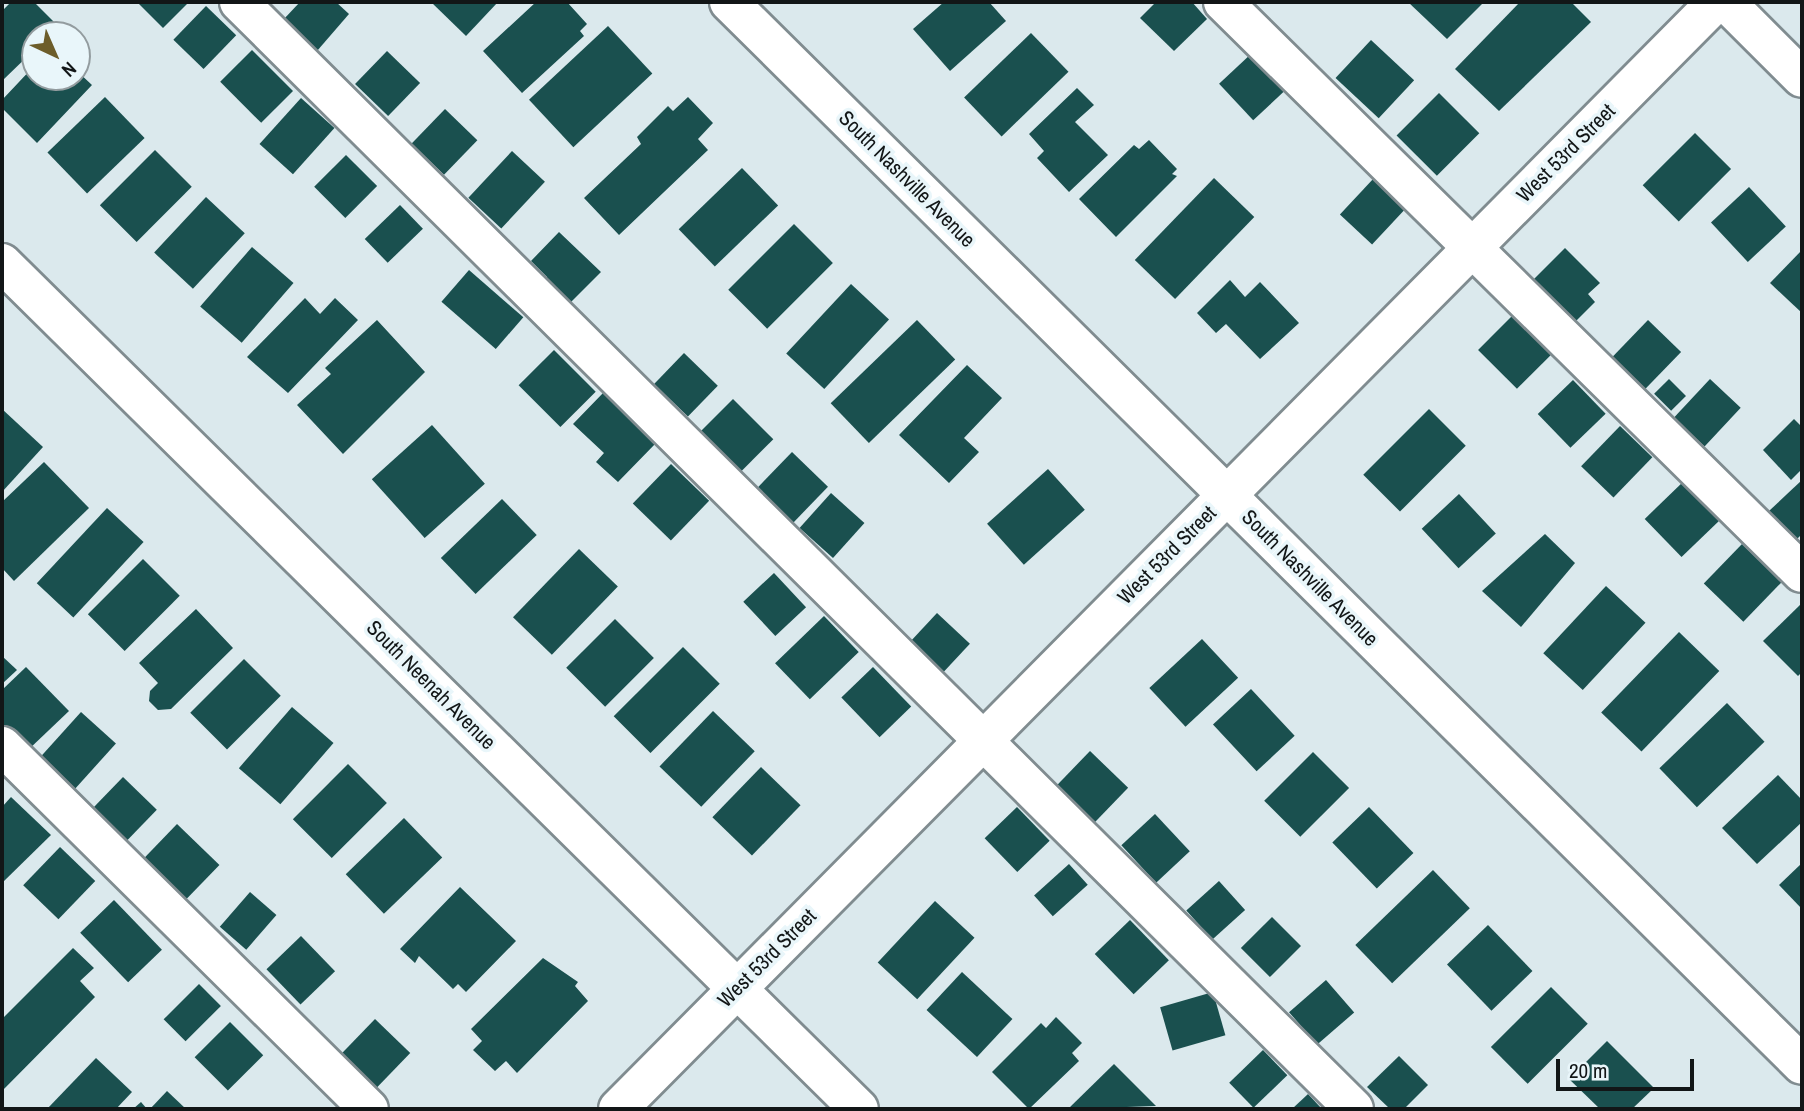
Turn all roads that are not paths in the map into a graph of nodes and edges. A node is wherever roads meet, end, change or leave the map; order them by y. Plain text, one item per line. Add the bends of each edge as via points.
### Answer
1 (239, 2) edge
2 (729, 2) edge
3 (1223, 2) edge
4 (1716, 2) edge
5 (1726, 2) edge
6 (1802, 78) edge
7 (1473, 247) junction
8 (2, 262) edge
9 (1226, 495) junction
10 (1802, 573) edge
11 (983, 740) junction
12 (2, 746) edge
13 (738, 988) junction
14 (1802, 1065) edge
15 (369, 1109) edge
16 (618, 1109) edge
17 (859, 1109) edge
18 (1354, 1109) edge

1 - 11 street
2 - 9 street, South Nashville Avenue
3 - 7 street
4 - 7 street, West 53rd Street
5 - 6 street
7 - 9 street, West 53rd Street
7 - 10 street
8 - 13 street, South Neenah Avenue
9 - 11 street, West 53rd Street
9 - 14 street, South Nashville Avenue
11 - 13 street, West 53rd Street
11 - 18 street
12 - 15 street
13 - 16 street, West 53rd Street
13 - 17 street, South Neenah Avenue

